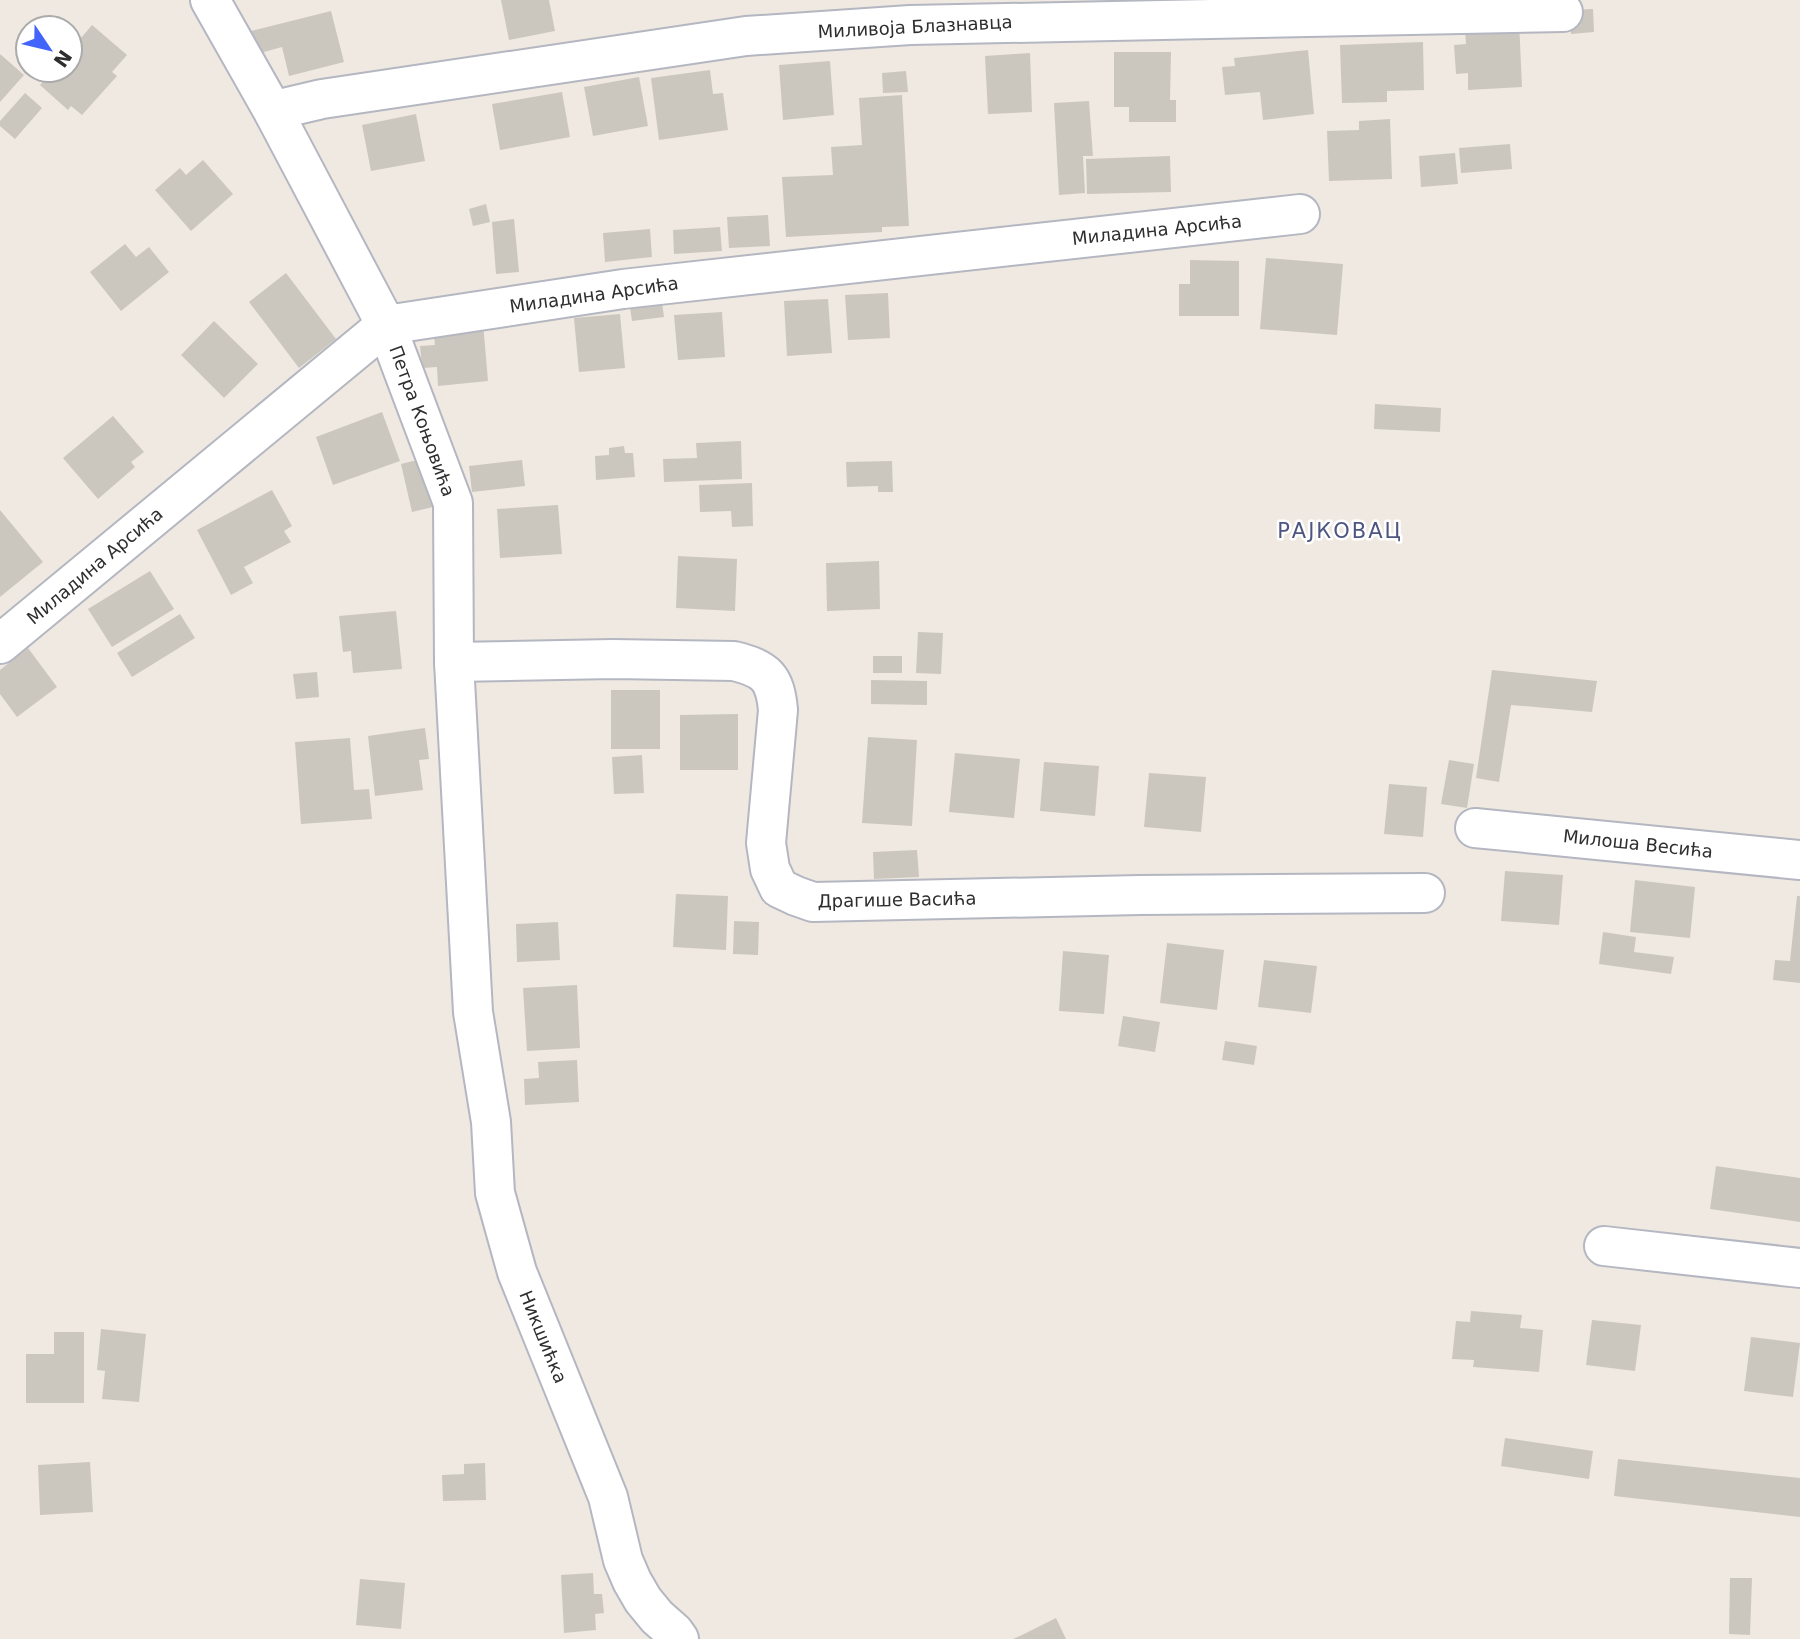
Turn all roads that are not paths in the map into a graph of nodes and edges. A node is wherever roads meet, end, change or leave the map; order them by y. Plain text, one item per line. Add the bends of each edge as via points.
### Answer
1 (210, 0) edge
2 (1563, 12) dead end
3 (274, 113) junction
4 (1300, 214) dead end
5 (386, 325) junction
6 (0, 645) edge
7 (454, 662) junction
8 (1475, 828) dead end
9 (1800, 860) edge
10 (1424, 892) dead end
11 (473, 1012) joint
12 (1604, 1246) dead end
13 (1800, 1268) edge
14 (679, 1639) edge

1 - 3 street, Петра Коњовића
2 - 3 street, Миливоја Блазнавца via 910,25 746,36 322,99
3 - 5 street, Петра Коњовића
4 - 5 street, Миладина Арсића via 624,289
5 - 6 street, Миладина Арсића
5 - 7 street, Петра Коњовића via 453,503
7 - 10 street, Драгише Васића via 612,659 734,661 753,666 767,676 776,691 778,710 766,843 770,869 779,888 813,902
7 - 11 street, Петра Коњовића
8 - 9 street, Милоша Весића
11 - 14 street, Никшићка via 491,1122 495,1193 517,1272 608,1497 632,1581
12 - 13 street

